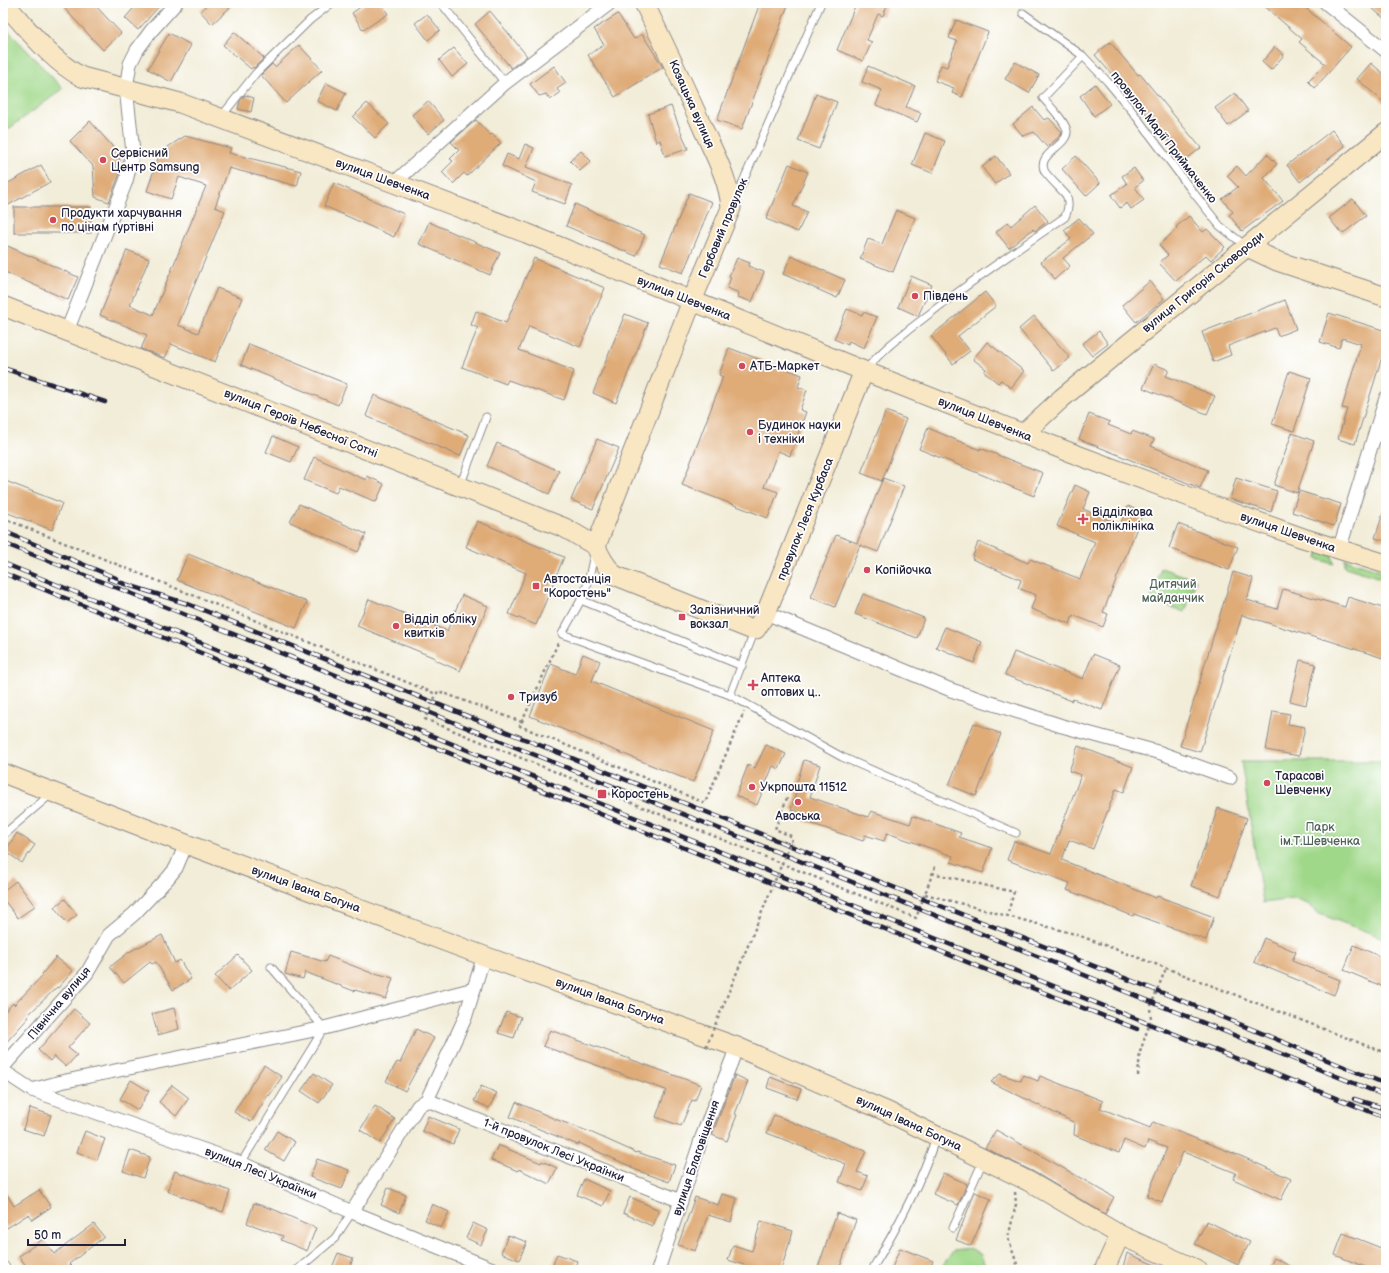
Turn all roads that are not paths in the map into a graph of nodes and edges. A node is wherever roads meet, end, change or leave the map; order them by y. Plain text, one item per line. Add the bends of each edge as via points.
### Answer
1 (4, 3) edge
2 (176, 3) edge
3 (332, 3) edge
4 (441, 3) edge
5 (610, 3) edge
6 (644, 3) edge
7 (821, 3) edge
8 (1326, 3) edge
9 (1023, 13) dead end
10 (1386, 50) edge
11 (1083, 56) junction
12 (505, 83) junction
13 (126, 88) junction
14 (220, 119) junction
15 (1386, 133) edge
16 (394, 182) junction
17 (731, 208) junction
18 (1247, 247) junction
19 (1386, 297) edge
20 (692, 301) junction
21 (3, 306) edge
22 (67, 331) junction
23 (864, 372) junction
24 (1386, 398) edge
25 (486, 416) dead end
26 (1023, 434) junction
27 (460, 486) junction
28 (596, 546) junction
29 (1339, 550) junction
30 (1386, 564) edge
31 (581, 600) junction
32 (761, 621) junction
33 (742, 666) junction
34 (730, 695) junction
35 (3, 773) edge
36 (1230, 778) dead end
37 (53, 792) junction
38 (1016, 834) dead end
39 (3, 835) edge
40 (186, 844) junction
41 (484, 956) junction
42 (271, 967) dead end
43 (474, 989) junction
44 (324, 1028) junction
45 (737, 1047) junction
46 (3, 1067) edge
47 (3, 1071) edge
48 (32, 1090) junction
49 (427, 1100) junction
50 (936, 1135) junction
51 (984, 1159) junction
52 (241, 1163) junction
53 (681, 1201) junction
54 (352, 1212) junction
55 (953, 1228) dead end
56 (1120, 1235) junction
57 (297, 1270) edge
58 (495, 1270) edge
59 (658, 1270) edge
60 (874, 1270) edge
61 (1104, 1270) edge
62 (1198, 1270) edge

1 - 13 street, вулиця Шевченка via 52,56 71,71 93,80
2 - 13 street via 137,50 130,64
3 - 14 lane via 310,20 256,73
4 - 12 lane
5 - 12 street
6 - 17 street, Козацька вулиця via 725,178
7 - 17 lane, Гербовий провулок
8 - 10 street
9 - 11 lane, провулок Марії Приймаченко
11 - 18 lane, провулок Марії Приймаченко via 1132,111 1220,226
11 - 23 lane, провулок Леся Курбаса via 1043,98 1067,131 1064,139 1044,162 1045,171 1069,199 1065,217 964,286 886,347
12 - 16 street
13 - 14 street, вулиця Шевченка via 180,103
13 - 22 street via 133,152 128,174
14 - 16 street, вулиця Шевченка
15 - 18 street, вулиця Григорія Сковороди
16 - 20 street, вулиця Шевченка
17 - 20 street, Гербовий провулок
18 - 19 street via 1277,261
18 - 26 street, вулиця Григорія Сковороди via 1062,398
20 - 23 street, вулиця Шевченка
20 - 28 street, Гербовий провулок
21 - 22 street, вулиця Героїв Небесної Сотні
22 - 27 street, вулиця Героїв Небесної Сотні
23 - 26 street, вулиця Шевченка
23 - 32 street, провулок Леся Курбаса
24 - 29 street
25 - 27 lane
26 - 29 street, вулиця Шевченка
27 - 28 street, вулиця Героїв Небесної Сотні via 565,528
28 - 31 lane via 588,583
28 - 32 street via 606,566 614,575 750,628
29 - 30 street, вулиця Шевченка
31 - 33 lane
31 - 34 lane via 562,634
32 - 33 lane
32 - 36 street via 951,690 1062,726 1161,753
33 - 34 lane
34 - 38 lane via 842,757
35 - 37 street, вулиця Івана Богуна
37 - 39 lane
37 - 40 street, вулиця Івана Богуна
40 - 41 street, вулиця Івана Богуна
40 - 46 street, Північна вулиця via 176,868 168,878 134,914 109,935 86,973
41 - 43 street
41 - 45 street, вулиця Івана Богуна
42 - 44 lane
43 - 44 street
43 - 49 street via 465,1018
44 - 48 street
44 - 52 lane
45 - 50 street, вулиця Івана Богуна
45 - 53 street, вулиця Благовіщення via 702,1137
47 - 48 street, вулиця Лесі Українки
48 - 52 street, вулиця Лесі Українки
49 - 53 street, 1-й провулок Лесі Українки
49 - 54 street via 418,1106
50 - 51 street, вулиця Івана Богуна
50 - 60 lane via 928,1161
51 - 55 lane
51 - 56 street, вулиця Івана Богуна via 1076,1208
52 - 54 street, вулиця Лесі Українки
53 - 59 street, вулиця Благовіщення
54 - 57 lane via 335,1238
54 - 58 street, вулиця Лесі Українки
56 - 61 street
56 - 62 street, вулиця Івана Богуна

